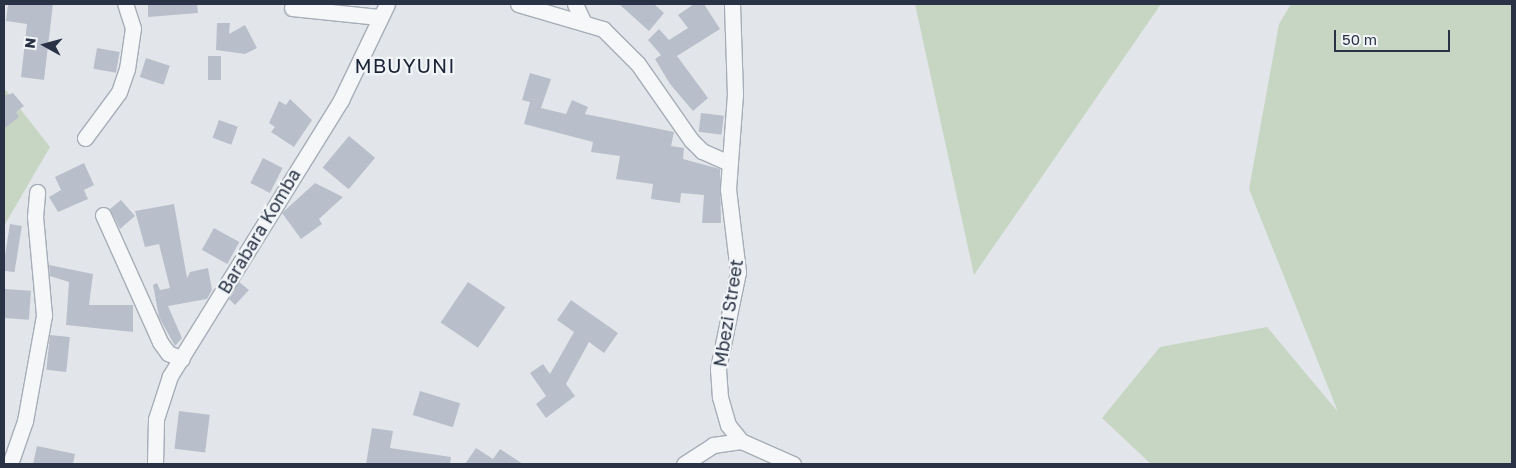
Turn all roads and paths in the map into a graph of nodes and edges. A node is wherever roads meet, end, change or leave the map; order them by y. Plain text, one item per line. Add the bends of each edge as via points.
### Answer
1 (125, 4) edge
2 (518, 4) edge
3 (575, 4) edge
4 (732, 4) edge
5 (292, 8) dead end
6 (383, 10) edge
7 (583, 21) junction
8 (85, 138) dead end
9 (729, 163) junction
10 (37, 192) dead end
11 (103, 215) dead end
12 (182, 359) junction
13 (741, 441) junction
14 (10, 464) edge
15 (155, 464) edge
16 (684, 464) edge
17 (793, 464) edge

1 - 8 street via 133,28 127,69 119,92
2 - 7 street
3 - 7 street
4 - 9 street, Mbezi Street via 734,94
5 - 6 street
6 - 12 street, Barabara Komba via 341,100
7 - 9 street via 603,28 622,46 697,146
9 - 13 street, Mbezi Street via 738,272 718,368 728,426
10 - 14 street via 35,217 44,315 26,421
11 - 12 street via 160,342 168,353
12 - 15 street, Barabara Komba via 170,376 156,419
13 - 16 street via 713,445
13 - 17 street

